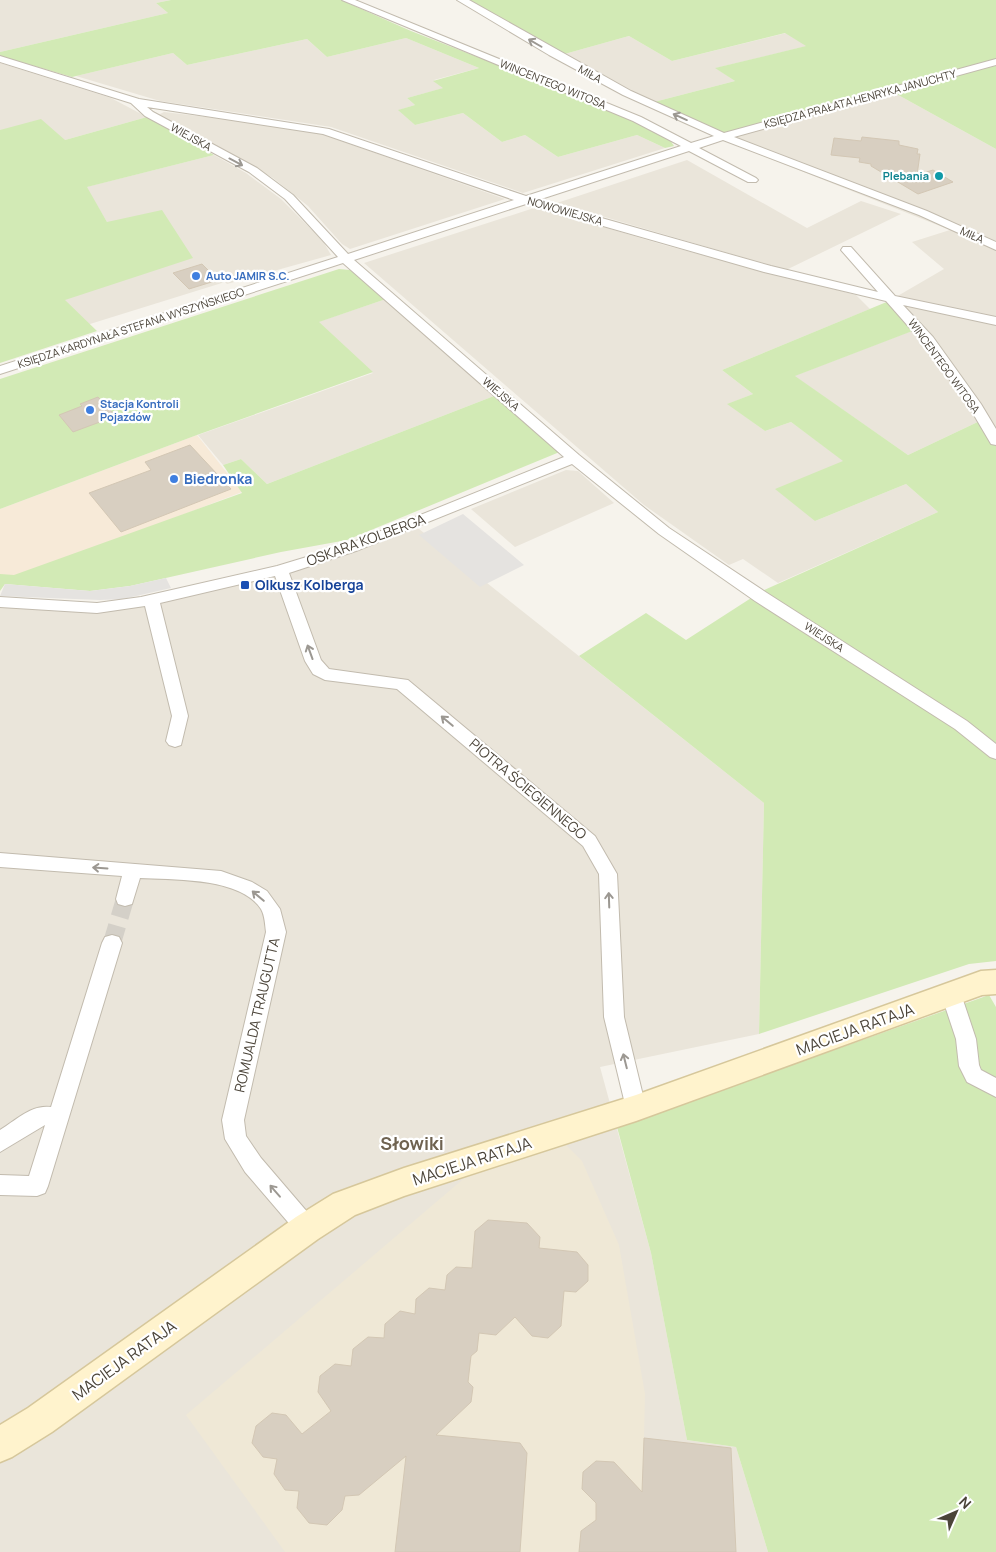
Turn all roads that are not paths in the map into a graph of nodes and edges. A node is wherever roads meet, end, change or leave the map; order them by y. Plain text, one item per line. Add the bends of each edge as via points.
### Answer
1 (348, 0) edge
2 (462, 0) edge
3 (0, 59) edge
4 (996, 62) edge
5 (135, 101) junction
6 (724, 137) junction
7 (690, 147) junction
8 (752, 180) dead end
9 (525, 200) junction
10 (996, 246) edge
11 (846, 250) dead end
12 (346, 258) junction
13 (892, 299) junction
14 (996, 321) edge
15 (0, 370) edge
16 (996, 441) edge
17 (574, 458) junction
18 (280, 570) junction
19 (151, 599) junction
20 (0, 602) edge
21 (175, 741) dead end
22 (996, 753) edge
23 (0, 860) edge
24 (133, 871) junction
25 (125, 899) tunnel mouth
26 (112, 943) tunnel mouth
27 (996, 982) edge
28 (953, 1000) dead end
29 (996, 1088) edge
30 (636, 1108) junction
31 (57, 1117) junction
32 (0, 1142) edge
33 (0, 1185) edge
34 (307, 1228) junction
35 (0, 1444) edge

1 - 7 street, WINCENTEGO WITOSA via 637,119
6 -> 2 street, MIŁA via 600,80
3 - 5 street, WIEJSKA
4 - 6 street, KSIĘDZA PRAŁATA HENRYKA JANUCHTY
5 - 9 street, NOWOWIEJSKA via 325,131
5 -> 12 street, WIEJSKA via 150,114 253,170 289,197
6 - 7 street
6 - 10 street, MIŁA via 923,213
7 - 8 street, WINCENTEGO WITOSA
7 - 9 street, KSIĘDZA KARDYNAŁA STEFANA WYSZYŃSKIEGO
9 - 12 street, KSIĘDZA KARDYNAŁA STEFANA WYSZYŃSKIEGO
9 - 13 street, NOWOWIEJSKA via 768,269
11 - 13 street, WINCENTEGO WITOSA
12 - 15 street, KSIĘDZA KARDYNAŁA STEFANA WYSZYŃSKIEGO
12 - 17 street, WIEJSKA
13 - 14 street, NOWOWIEJSKA
13 - 16 street, WINCENTEGO WITOSA via 928,340
17 - 18 street, OSKARA KOLBERGA via 351,548
17 - 22 street, WIEJSKA via 664,531 961,725
18 - 19 street, OSKARA KOLBERGA
30 -> 18 street, PIOTRA ŚCIEGIENNEGO via 614,1017 608,874 590,841 402,684 325,674 320,670 313,660
19 - 20 street, OSKARA KOLBERGA via 97,608
19 - 21 street via 180,716
24 -> 23 street, ROMUALDA TRAUGUTTA
24 - 25 street
34 -> 24 street, ROMUALDA TRAUGUTTA via 253,1165 236,1139 233,1120 276,932 271,908 256,893 213,876
26 - 31 street
27 - 30 street, MACIEJA RATAJA via 981,984
28 - 29 street via 966,1039 969,1066 974,1076
30 - 34 street, MACIEJA RATAJA via 384,1189 344,1204
31 - 32 street via 41,1115
31 - 33 street via 37,1186
34 - 35 street, MACIEJA RATAJA via 122,1363

